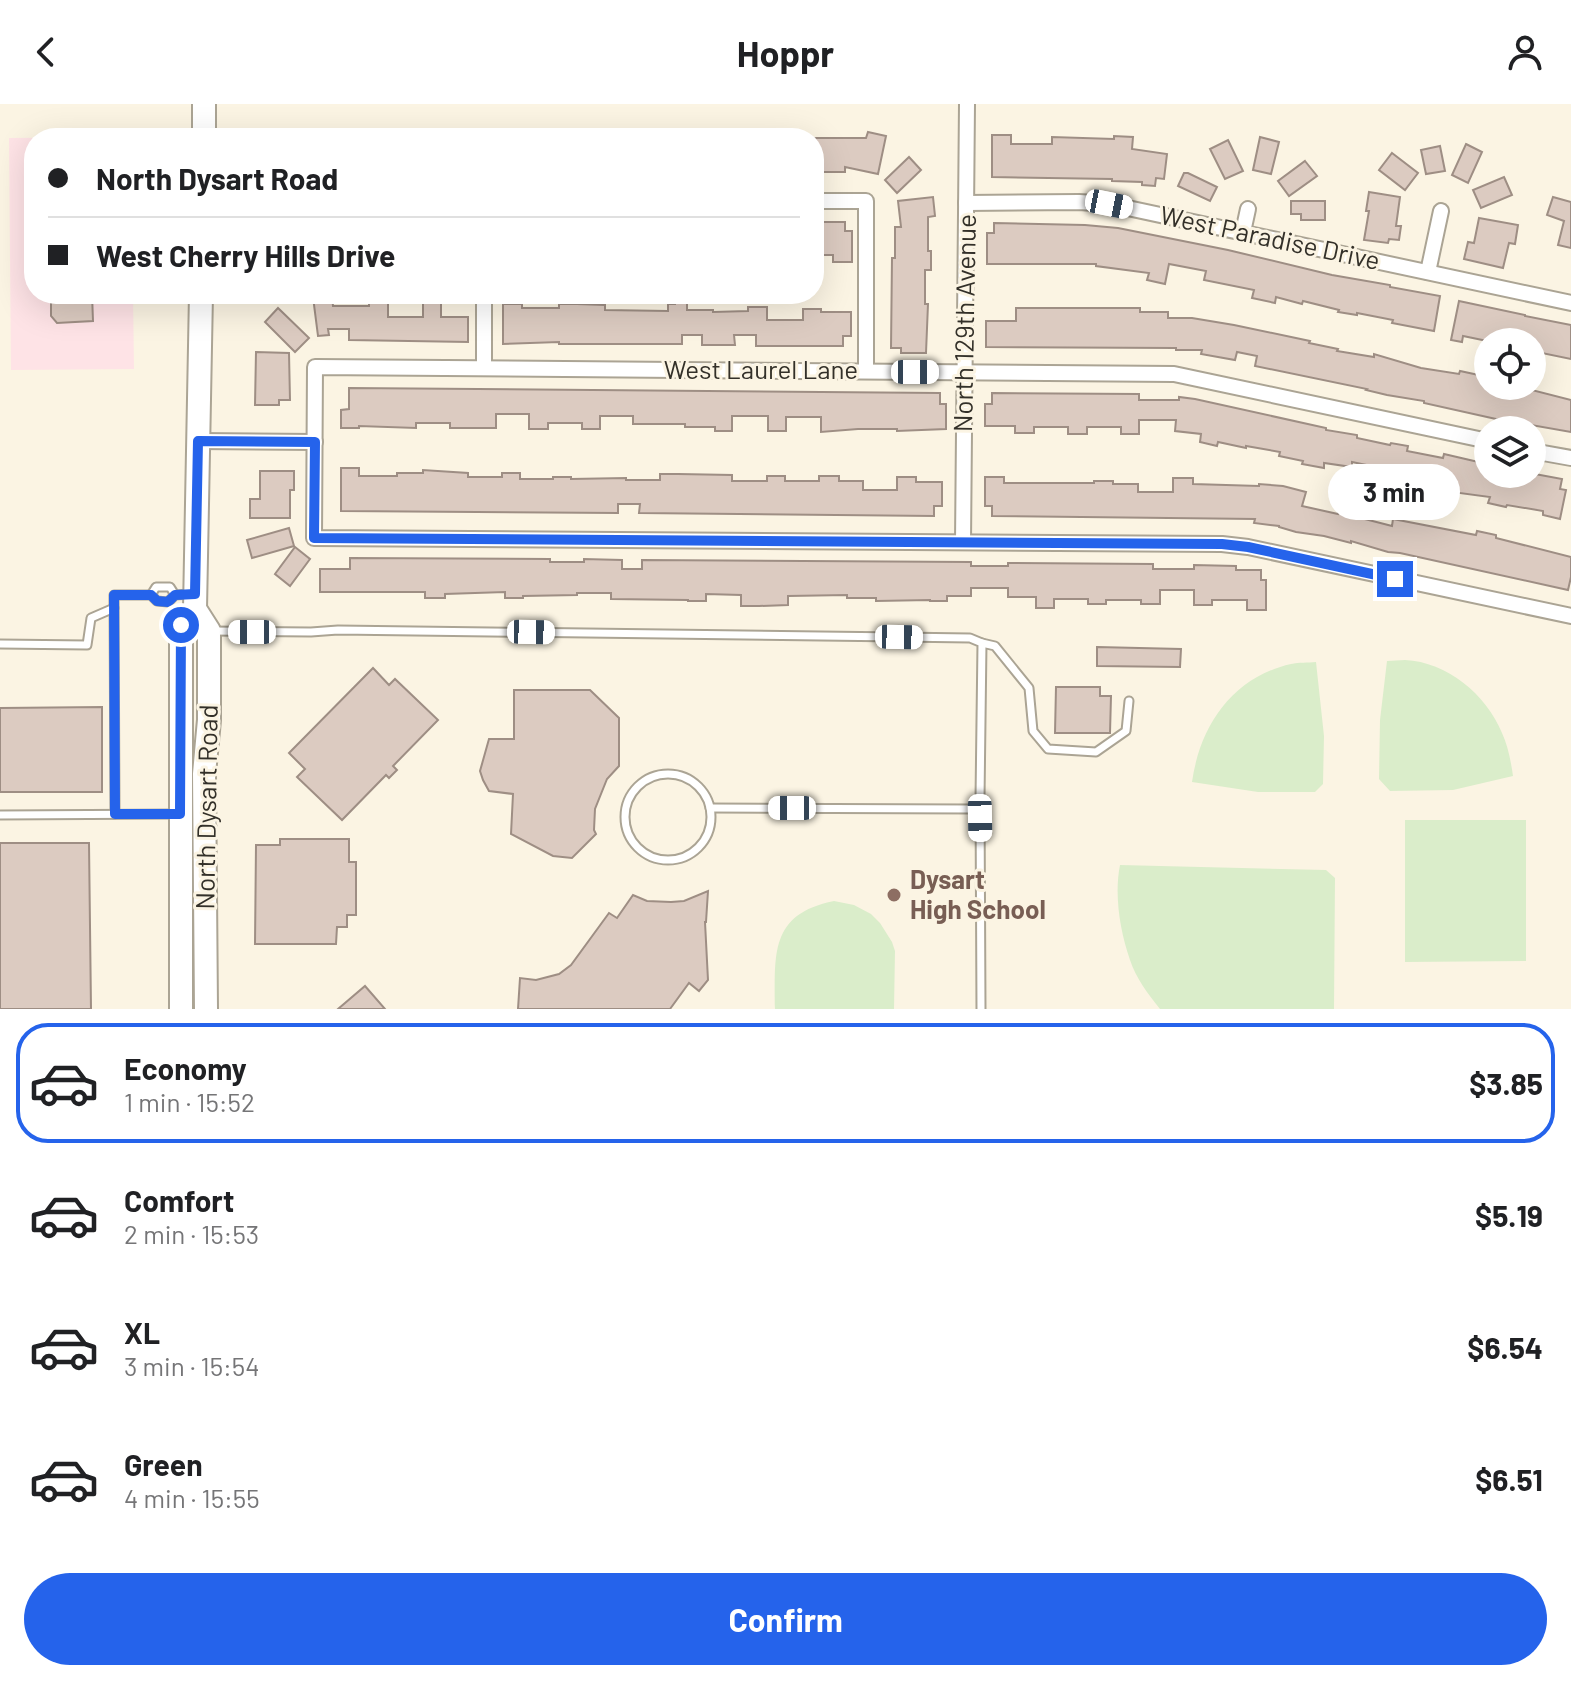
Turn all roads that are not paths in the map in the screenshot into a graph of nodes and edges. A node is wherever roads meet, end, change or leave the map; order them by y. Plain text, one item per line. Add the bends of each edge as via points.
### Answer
1 (204, 104) edge
2 (967, 104) edge
3 (204, 128) edge
4 (824, 201) edge
5 (966, 203) junction
6 (1248, 209) dead end
7 (1441, 211) dead end
8 (1243, 232) junction
9 (1428, 272) junction
10 (1571, 303) edge
11 (201, 304) edge
12 (484, 304) edge
13 (484, 368) junction
14 (866, 371) junction
15 (965, 372) junction
16 (1474, 438) edge
17 (198, 441) junction
18 (315, 442) junction
19 (1546, 454) edge
20 (1571, 458) edge
21 (963, 542) junction
22 (188, 599) junction
23 (114, 608) junction
24 (1571, 616) edge
25 (209, 631) junction
26 (982, 643) junction
27 (0, 644) edge
28 (180, 701) junction
29 (1129, 701) dead end
30 (980, 799) junction
31 (710, 808) junction
32 (115, 814) junction
33 (180, 814) junction
34 (0, 815) edge
35 (181, 1009) edge
36 (206, 1009) edge
37 (981, 1009) edge

1 - 3 main road
2 - 5 street, North 129th Avenue
4 - 14 street via 866,201
5 - 8 street, West Paradise Drive via 1109,204
5 - 15 street, North 129th Avenue
6 - 8 street
7 - 9 street
8 - 9 street, West Paradise Drive
9 - 10 street, West Paradise Drive
11 - 17 main road, North Dysart Road
12 - 13 street
13 - 14 street, West Laurel Lane
13 - 18 street, West Laurel Lane via 315,367
14 - 15 street, West Laurel Lane
15 - 16 street, West Laurel Lane via 1174,374
15 - 21 street, North 129th Avenue
17 - 18 street
17 - 22 main road, North Dysart Road
18 - 21 street via 314,538
19 - 20 street
21 - 24 street via 1222,544
22 - 23 lane via 168,602 151,595 114,595
22 - 25 main road
22 - 28 main road, North Dysart Road via 181,625
23 - 27 lane via 91,618 87,645
23 - 32 lane
25 - 26 lane via 970,638
25 - 28 main road via 192,655 192,683
25 - 36 main road, North Dysart Road
26 - 29 lane via 995,646 1029,688 1033,731 1048,749 1096,752 1126,731
26 - 30 lane
28 - 33 main road, North Dysart Road
30 - 31 lane via 972,809
30 - 37 lane
31 - 31 lane via 693,782 663,775 631,794 625,819 643,852 667,860 701,844 708,833
32 - 33 lane
32 - 34 lane
33 - 35 main road, North Dysart Road

